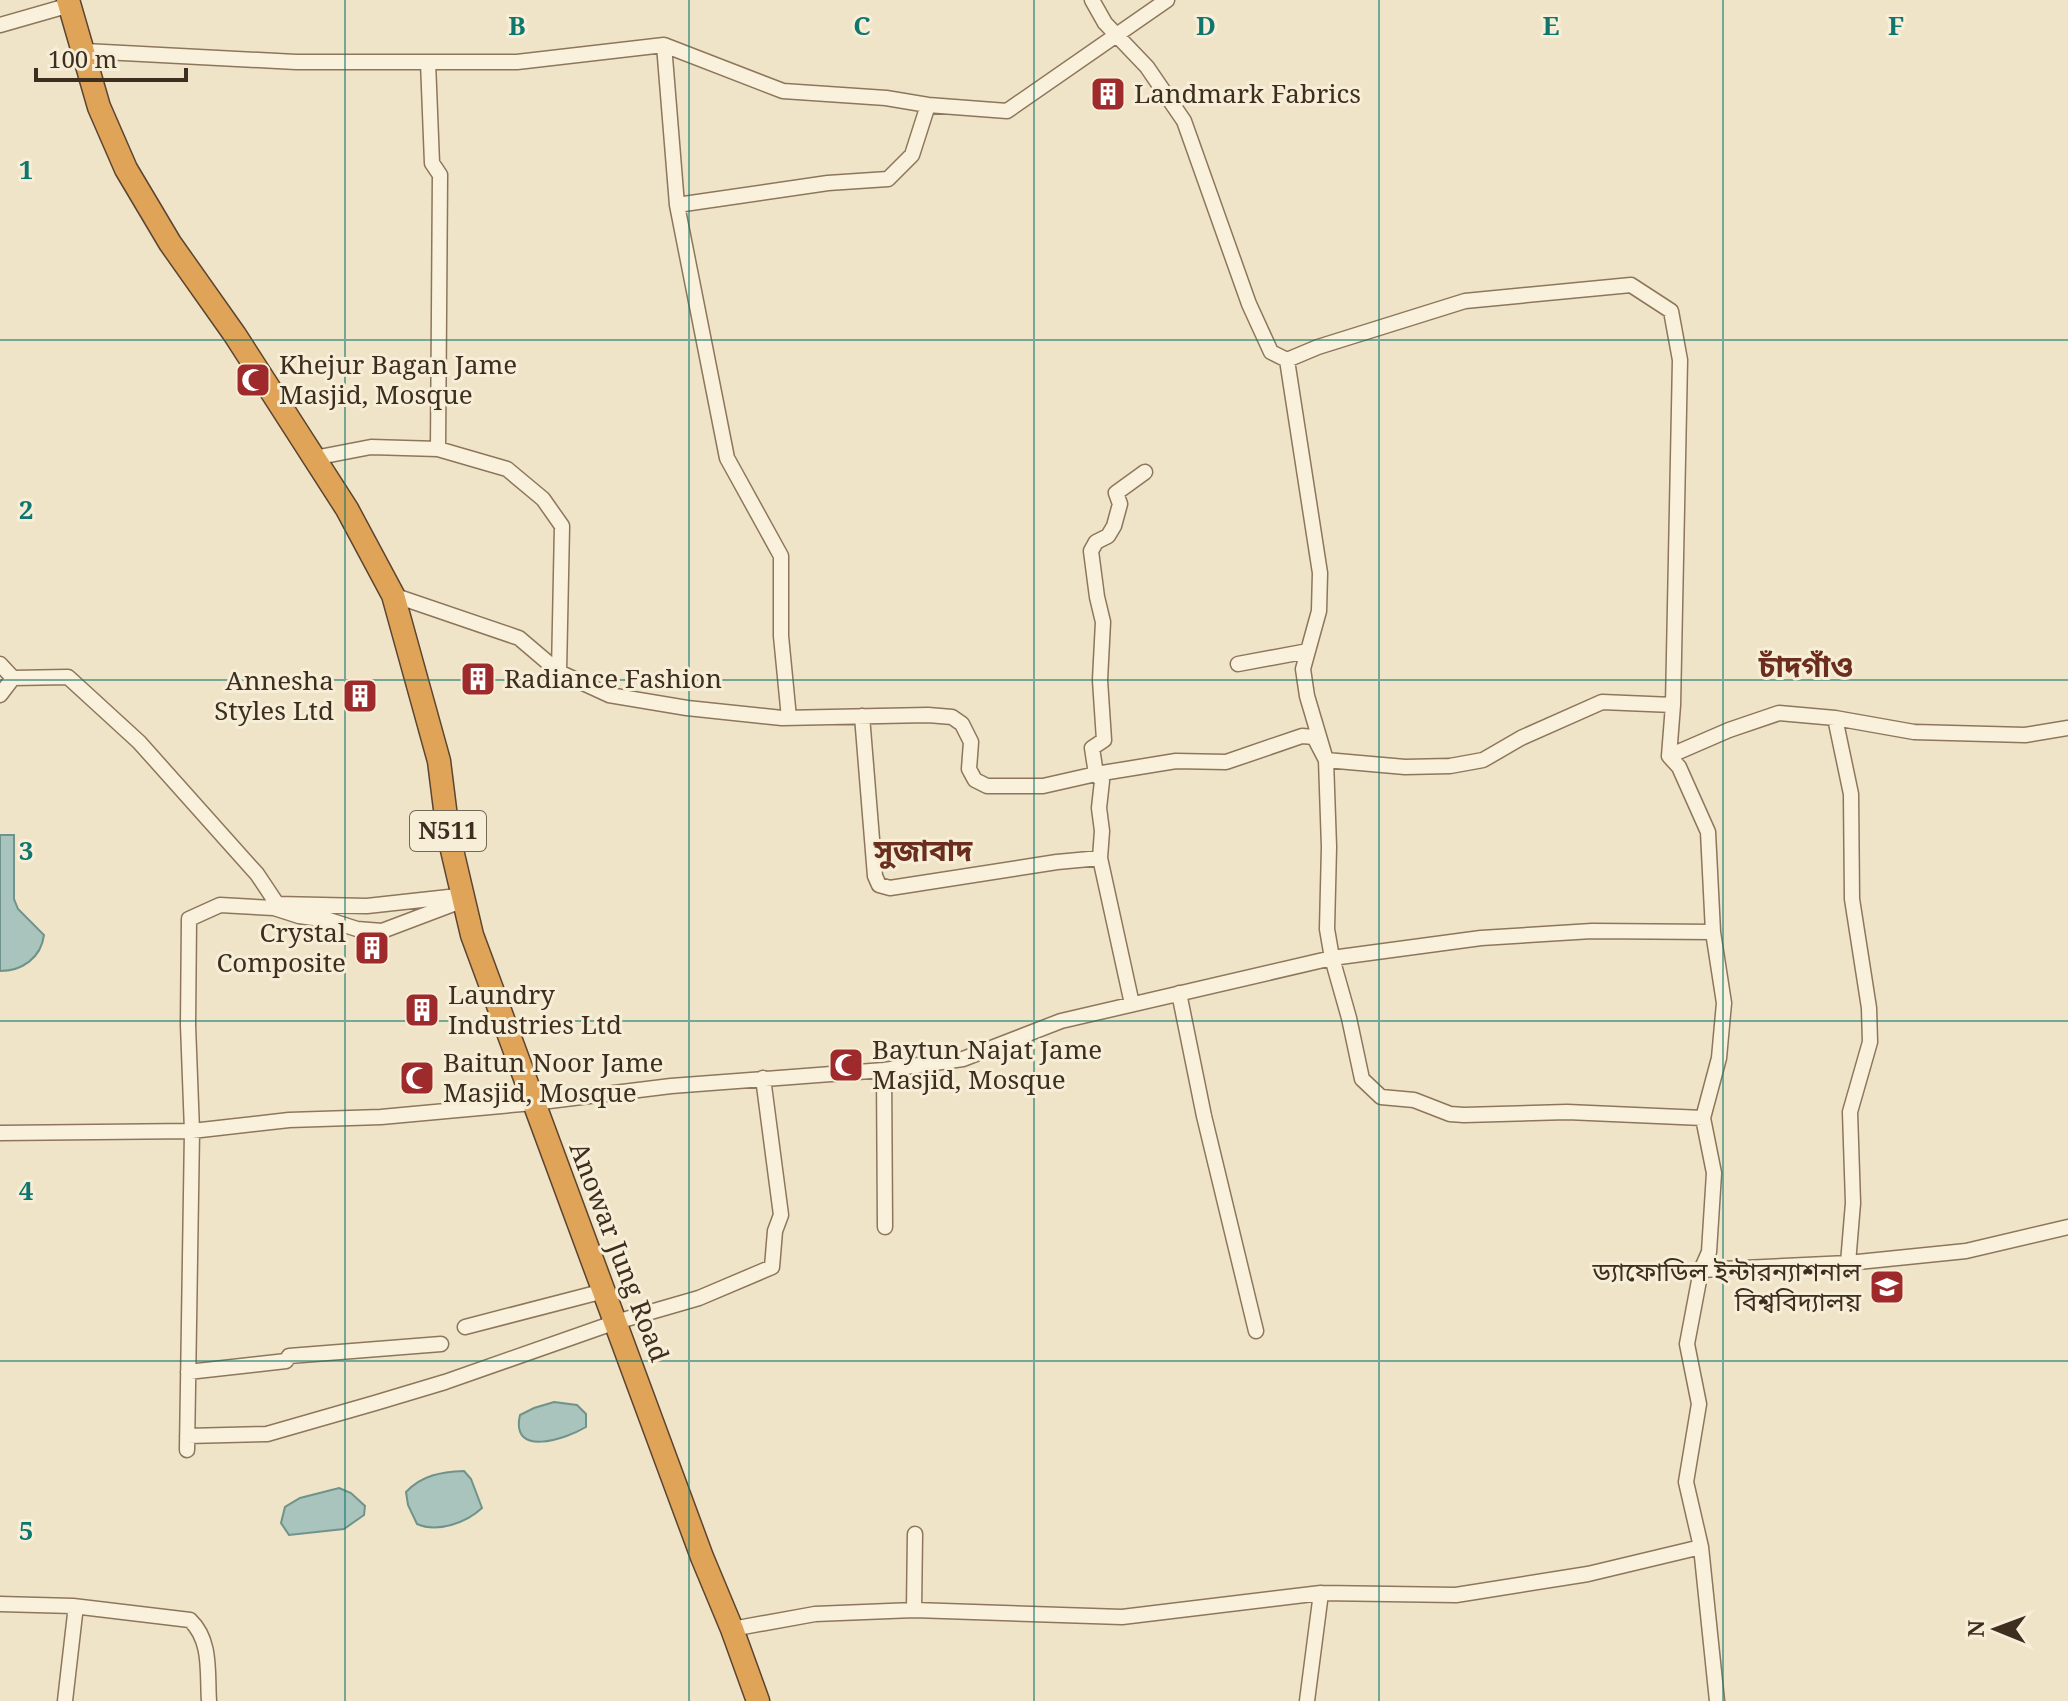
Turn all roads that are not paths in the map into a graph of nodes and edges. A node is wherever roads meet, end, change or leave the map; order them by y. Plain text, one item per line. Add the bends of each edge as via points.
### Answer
1 (1092, 0) edge
2 (1167, 0) edge
3 (69, 2) edge
4 (0, 25) edge
5 (1115, 36) junction
6 (664, 45) junction
7 (85, 51) junction
8 (428, 62) junction
9 (928, 105) junction
10 (677, 205) junction
11 (1287, 360) junction
12 (438, 449) junction
13 (314, 458) junction
14 (1145, 472) dead end
15 (393, 595) junction
16 (1308, 651) junction
17 (0, 664) edge
18 (1238, 664) dead end
19 (559, 672) junction
20 (13, 678) junction
21 (0, 695) edge
22 (1673, 705) junction
23 (862, 716) junction
24 (789, 718) junction
25 (1835, 718) junction
26 (2068, 728) edge
27 (1669, 756) junction
28 (1326, 760) junction
29 (1096, 774) junction
30 (1100, 858) junction
31 (463, 898) junction
32 (1713, 932) junction
33 (1332, 958) junction
34 (1179, 993) junction
35 (1132, 1004) junction
36 (884, 1070) junction
37 (763, 1078) junction
38 (533, 1103) junction
39 (1703, 1118) junction
40 (192, 1131) junction
41 (0, 1133) edge
42 (885, 1227) dead end
43 (2068, 1227) edge
44 (1848, 1263) junction
45 (1701, 1270) junction
46 (604, 1291) junction
47 (616, 1322) junction
48 (465, 1327) dead end
49 (1256, 1331) dead end
50 (441, 1344) dead end
51 (188, 1372) junction
52 (915, 1534) dead end
53 (1701, 1547) junction
54 (1321, 1593) junction
55 (0, 1604) edge
56 (73, 1606) junction
57 (914, 1610) junction
58 (732, 1629) junction
59 (65, 1701) edge
60 (209, 1701) edge
61 (758, 1701) edge
62 (1307, 1701) edge
63 (1717, 1701) edge

1 - 5 street
2 - 5 street
3 - 4 street
3 - 7 highway, Anowar Jung Road / N511
5 - 9 street via 1007,111
5 - 11 street via 1147,67 1184,121 1249,304 1271,352
6 - 8 street via 517,62
6 - 9 street via 783,91
6 - 10 street
7 - 8 street via 296,62
7 - 13 highway, Anowar Jung Road / N511 via 99,107 126,169
8 - 12 street via 432,163 440,175
9 - 10 street via 912,155 888,179
10 - 24 street via 727,458 781,556
11 - 16 street via 1320,573 1319,611
11 - 22 street via 1465,301 1631,285 1671,311 1680,360
12 - 13 street via 371,447
12 - 19 street via 507,469 543,499 562,526
13 - 15 highway, Anowar Jung Road / N511
14 - 29 street via 1116,493 1120,504 1114,526 1091,551 1103,622 1104,740 1092,748
15 - 19 street via 519,638
15 - 31 highway, Anowar Jung Road / N511 via 439,761
16 - 18 street
16 - 28 street via 1303,669 1307,696
17 - 20 street
19 - 24 street via 609,695
20 - 21 street
20 - 31 street via 68,677 139,742 257,874 277,904 367,906
22 - 27 street
22 - 28 street via 1602,702 1483,760 1450,766
23 - 24 street
23 - 29 street via 952,717 971,742 969,769 987,786 1043,786
23 - 30 street via 875,876 883,888
25 - 26 street via 1914,732 2025,735
25 - 27 street via 1779,713
25 - 44 street via 1851,794 1852,899 1870,1042 1850,1112 1853,1203
27 - 32 street via 1708,832
28 - 29 street via 1314,737 1302,736 1226,762 1176,761
28 - 33 street via 1327,929
29 - 30 street via 1102,781
30 - 35 street
31 - 38 highway, Anowar Jung Road / N511
31 - 40 street via 382,931 274,908 220,905 189,919
32 - 33 street via 1592,931 1481,938
32 - 39 street via 1724,1003 1719,1058
33 - 34 street
33 - 39 street via 1362,1079 1381,1097 1414,1100 1464,1115 1567,1112
34 - 35 street
34 - 49 street
35 - 36 street via 1061,1021 963,1059
36 - 37 street
36 - 42 street
37 - 38 street
37 - 47 street via 781,1215 772,1267 699,1298
38 - 40 street
38 - 46 highway, Anowar Jung Road / N511
39 - 45 street via 1714,1173 1709,1252
40 - 41 street
40 - 51 street
43 - 44 street via 1966,1251
44 - 45 street
45 - 53 street via 1687,1344 1699,1404 1686,1482
46 - 47 highway, Anowar Jung Road / N511
46 - 48 street
47 - 51 street via 445,1382 267,1434 187,1443
47 - 58 highway, Anowar Jung Road / N511
50 - 51 street via 289,1356 286,1361
52 - 57 street
53 - 54 street via 1588,1574 1456,1595
53 - 63 street
54 - 57 street via 1122,1617
54 - 62 street
55 - 56 street
56 - 59 street
56 - 60 street via 190,1620 206,1643
57 - 58 street via 815,1614
58 - 61 highway, Anowar Jung Road / N511

